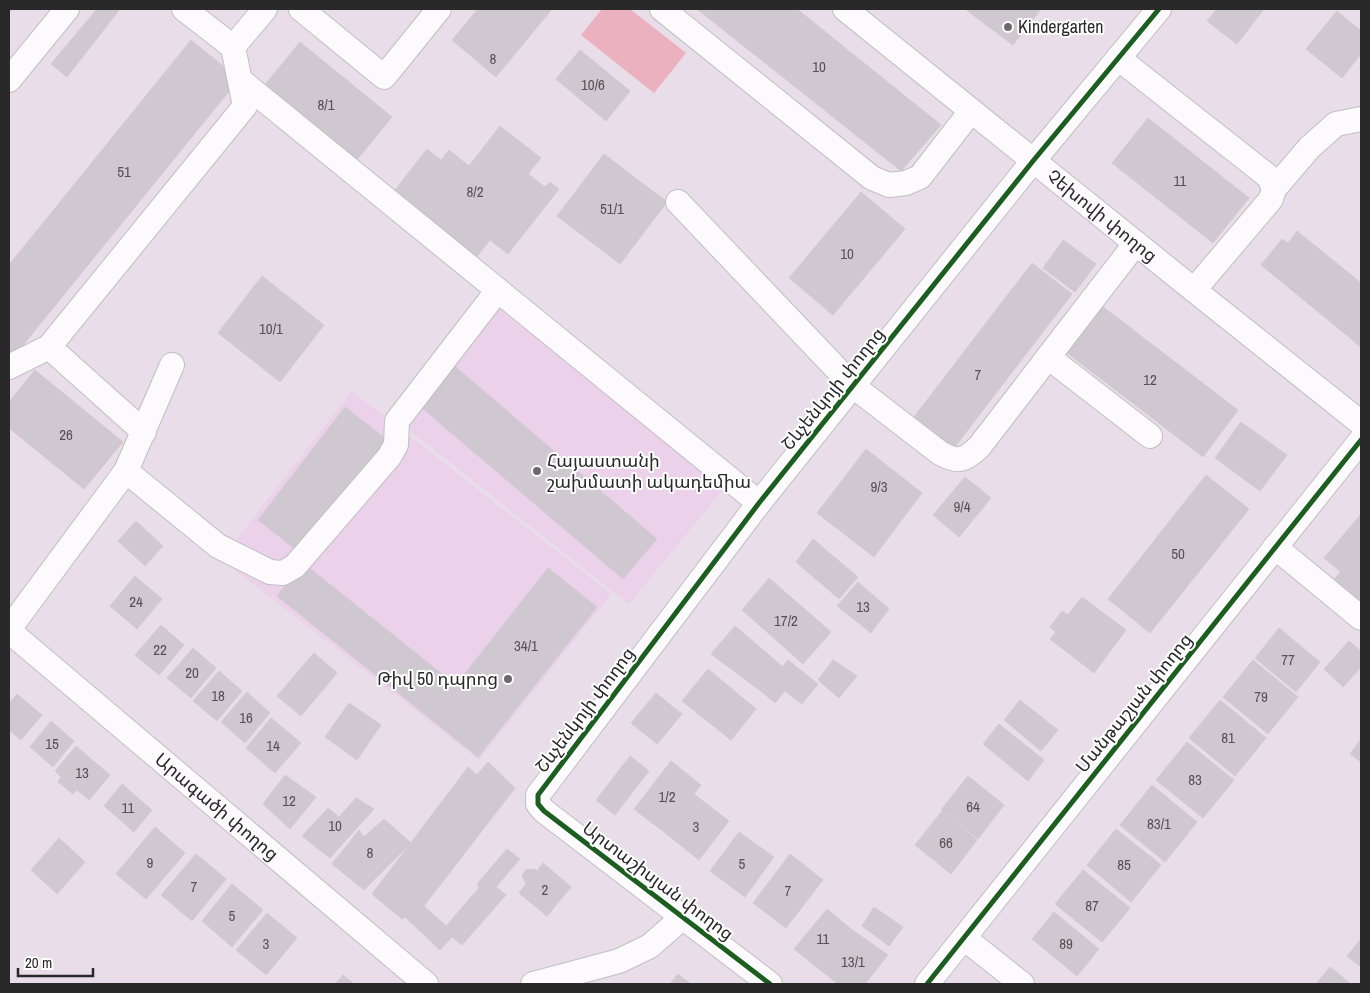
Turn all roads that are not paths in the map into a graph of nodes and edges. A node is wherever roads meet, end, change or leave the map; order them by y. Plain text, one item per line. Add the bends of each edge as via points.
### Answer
1 (66, 9) edge
2 (184, 9) edge
3 (266, 9) edge
4 (301, 9) edge
5 (439, 9) edge
6 (662, 9) edge
7 (845, 9) edge
8 (1160, 9) edge
9 (233, 47) junction
10 (1118, 58) junction
11 (9, 80) edge
12 (240, 80) junction
13 (971, 110) junction
14 (1361, 119) edge
15 (1033, 161) junction
16 (1274, 189) junction
17 (678, 202) dead end
18 (1136, 243) junction
19 (498, 290) junction
20 (1194, 290) junction
21 (50, 347) junction
22 (1048, 357) junction
23 (172, 365) dead end
24 (9, 367) edge
25 (853, 386) junction
26 (1361, 423) edge
27 (144, 432) junction
28 (1150, 436) dead end
29 (1361, 440) edge
30 (126, 471) junction
31 (760, 503) junction
32 (1275, 548) junction
33 (1361, 618) edge
34 (9, 630) edge
35 (538, 795) joint
36 (683, 917) junction
37 (964, 938) junction
38 (619, 961) junction
39 (426, 984) edge
40 (533, 984) edge
41 (608, 984) edge
42 (770, 984) edge
43 (927, 984) edge
44 (1022, 984) edge

1 - 11 street
2 - 9 street
3 - 9 street
4 - 5 street via 384,77
6 - 13 street via 872,178 889,185 906,183 920,176
7 - 13 street, Չեխովի փողոց
8 - 10 street, Շևչենկոյի փողոց
9 - 12 street
10 - 15 street, Շևչենկոյի փողոց
10 - 16 street via 1270,177
12 - 19 street
12 - 21 street via 245,106
13 - 15 street, Չեխովի փողոց
14 - 16 street via 1336,124 1310,147
15 - 18 street, Չեխովի փողոց
15 - 25 street, Շևչենկոյի փողոց
16 - 20 street via 1271,199
17 - 25 street
18 - 20 street, Չեխովի փողոց
18 - 22 street
19 - 30 street via 397,421 396,445 389,457 295,566 283,573 270,572 218,546
19 - 31 street
20 - 26 street, Չեխովի փողոց
21 - 24 street
21 - 27 street
22 - 25 street via 967,458 953,460 940,453
22 - 28 street
23 - 27 street
25 - 31 street, Շևչենկոյի փողոց
27 - 30 street
29 - 32 street, Մանթաշյան փողոց
30 - 34 street
31 - 35 street, Շևչենկոյի փողոց
32 - 33 street
32 - 37 street, Մանթաշյան փողոց
34 - 39 street, Արագածի փողոց
35 - 36 street, Արտաշիսյան փողոց via 538,804 544,811
36 - 38 street via 650,946
36 - 42 street, Արտաշիսյան փողոց
37 - 43 street, Մանթաշյան փողոց
37 - 44 street
38 - 40 street
38 - 41 street

